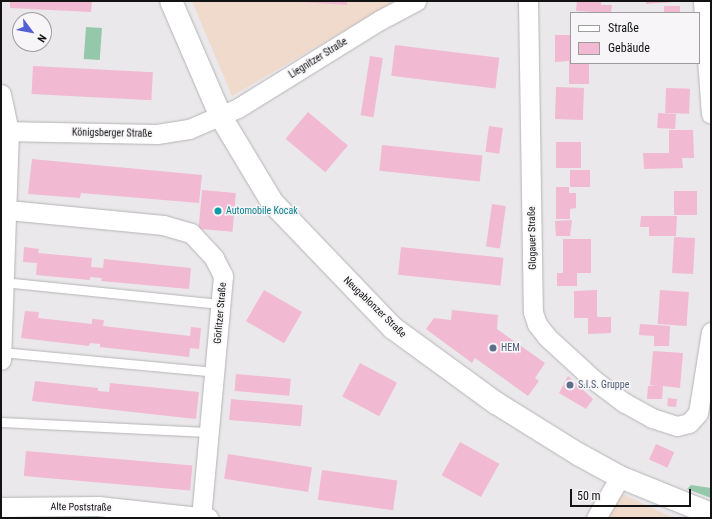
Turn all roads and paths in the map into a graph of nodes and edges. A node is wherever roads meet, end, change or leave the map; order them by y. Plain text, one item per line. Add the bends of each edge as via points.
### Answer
1 (171, 1) edge
2 (416, 1) edge
3 (528, 1) edge
4 (703, 1) edge
5 (1, 94) edge
6 (711, 114) edge
7 (221, 117) junction
8 (5, 131) edge
9 (4, 210) edge
10 (3, 282) edge
11 (220, 304) junction
12 (711, 332) edge
13 (1, 352) edge
14 (1, 360) edge
15 (215, 372) junction
16 (1, 422) edge
17 (207, 432) junction
18 (620, 476) junction
19 (1, 507) edge
20 (711, 514) edge
21 (204, 518) edge
22 (596, 518) edge

1 - 7 street, Neugablonzer Straße
2 - 7 street, Liegnitzer Straße via 380,20
3 - 12 street, Glogauer Straße via 533,312 537,324 547,337 594,380 625,403 652,418 677,426 689,423 698,413
4 - 6 street
5 - 8 street
7 - 8 street, Königsberger Straße via 189,129 157,134
7 - 18 street, Neugablonzer Straße via 272,202 393,328 531,426
8 - 9 street
9 - 10 street
9 - 11 street, Görlitzer Straße via 163,225 191,233 214,258 223,276
10 - 11 lane
10 - 13 street
11 - 15 street, Görlitzer Straße
13 - 14 street
13 - 15 lane
15 - 17 street, Görlitzer Straße
16 - 17 lane
17 - 21 street, Görlitzer Straße
18 - 20 street, Neugablonzer Straße
18 - 22 street
19 - 21 street, Alte Poststraße via 98,506

